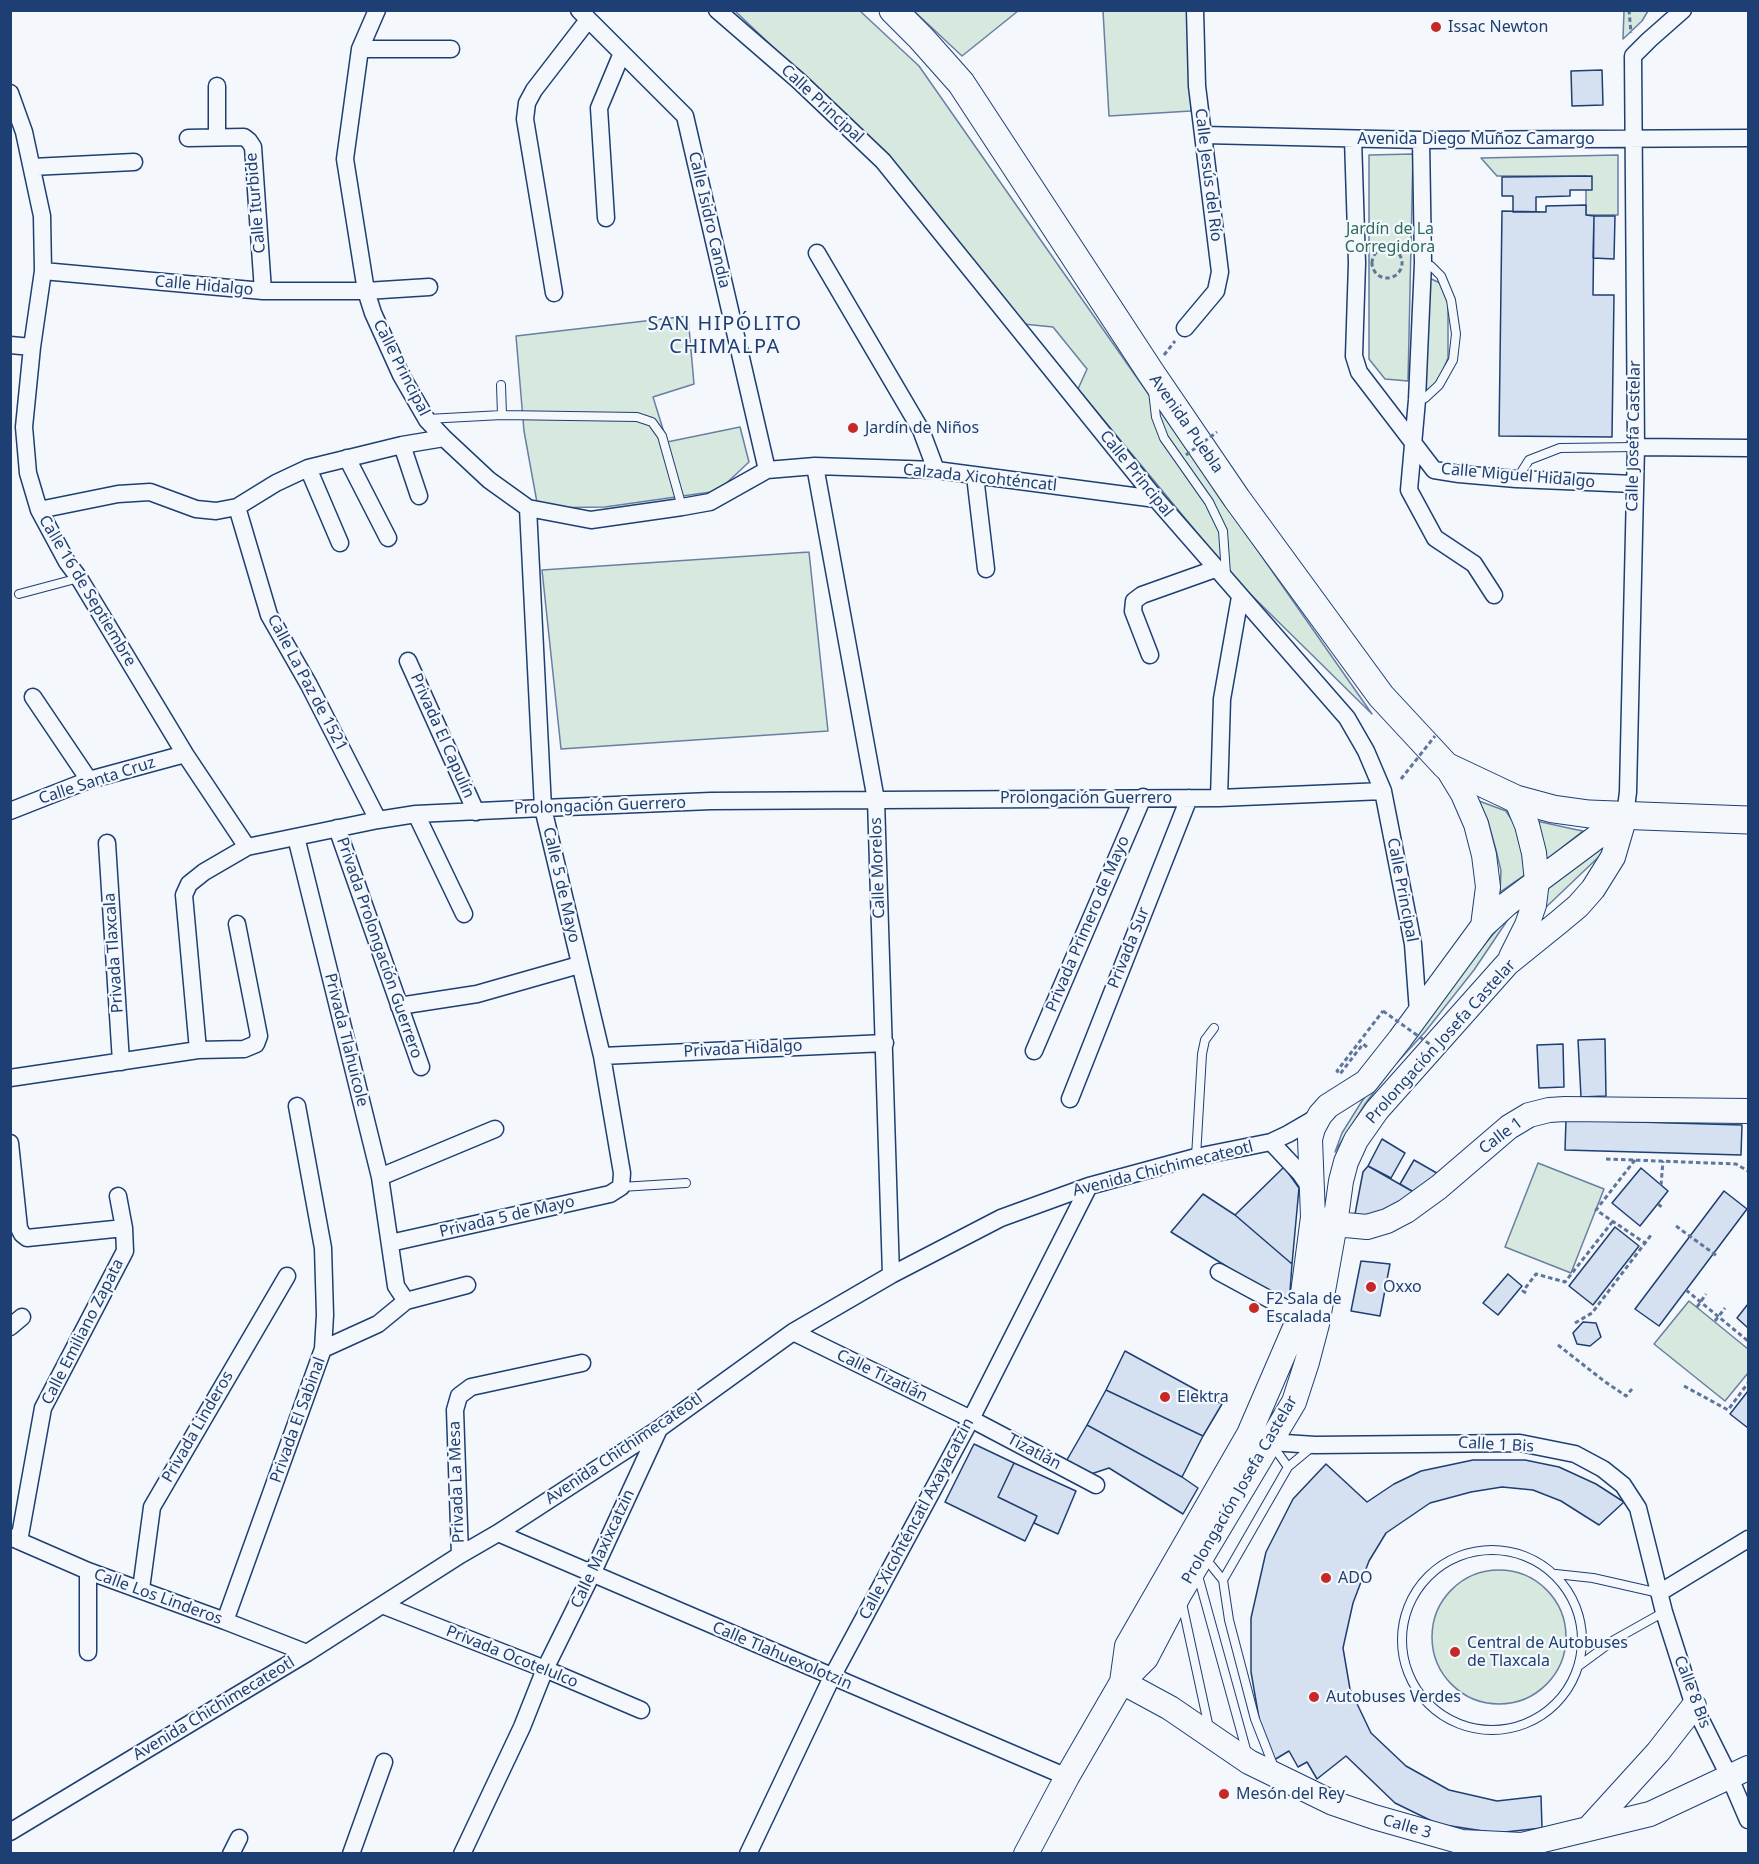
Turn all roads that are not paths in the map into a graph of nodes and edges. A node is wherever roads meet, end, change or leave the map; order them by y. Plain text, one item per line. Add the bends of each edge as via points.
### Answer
1 (377, 10) edge
2 (717, 10) edge
3 (893, 10) edge
4 (1196, 10) edge
5 (1683, 10) edge
6 (583, 15) edge
7 (1669, 17) edge
8 (451, 49) dead end
9 (360, 50) junction
10 (622, 53) junction
11 (217, 86) dead end
12 (10, 93) edge
13 (17, 131) edge
14 (1204, 135) junction
15 (218, 137) junction
16 (188, 138) dead end
17 (1634, 138) junction
18 (1749, 138) edge
19 (1353, 139) junction
20 (1421, 140) junction
21 (134, 162) dead end
22 (32, 167) junction
23 (606, 218) dead end
24 (817, 253) dead end
25 (1424, 263) junction
26 (43, 271) junction
27 (429, 286) dead end
28 (263, 291) junction
29 (366, 291) junction
30 (554, 293) dead end
31 (1185, 328) road end
32 (10, 345) edge
33 (32, 347) junction
34 (1151, 373) junction
35 (501, 385) dead end
36 (1417, 400) junction
37 (502, 415) junction
38 (427, 420) junction
39 (444, 438) junction
40 (1414, 443) junction
41 (402, 445) junction
42 (1636, 447) junction
43 (1749, 448) edge
44 (347, 458) junction
45 (815, 465) junction
46 (308, 468) junction
47 (767, 470) junction
48 (936, 471) junction
49 (975, 476) junction
50 (1516, 479) junction
51 (1634, 484) junction
52 (419, 496) dead end
53 (1155, 499) junction
54 (237, 507) junction
55 (682, 507) junction
56 (528, 508) junction
57 (39, 510) junction
58 (388, 538) dead end
59 (340, 543) dead end
60 (986, 569) dead end
61 (1221, 575) junction
62 (79, 578) junction
63 (19, 594) dead end
64 (1494, 595) dead end
65 (1240, 597) junction
66 (1150, 655) dead end
67 (408, 661) dead end
68 (33, 697) dead end
69 (185, 754) junction
70 (1446, 766) junction
71 (89, 780) junction
72 (1383, 791) junction
73 (1143, 797) junction
74 (1189, 798) junction
75 (1219, 798) junction
76 (1516, 799) junction
77 (876, 800) junction
78 (543, 808) junction
79 (10, 811) edge
80 (476, 812) junction
81 (416, 814) junction
82 (1625, 816) junction
83 (378, 820) junction
84 (1749, 820) edge
85 (338, 828) junction
86 (296, 837) junction
87 (107, 843) dead end
88 (247, 847) junction
89 (1537, 881) junction
90 (464, 914) dead end
91 (237, 924) dead end
92 (1483, 926) junction
93 (1507, 964) junction
94 (579, 965) junction
95 (399, 1006) junction
96 (1418, 1012) junction
97 (1214, 1028) dead end
98 (885, 1043) junction
99 (198, 1050) junction
100 (1034, 1051) dead end
101 (602, 1056) junction
102 (121, 1062) junction
103 (421, 1067) dead end
104 (10, 1078) edge
105 (1070, 1099) dead end
106 (1339, 1099) junction
107 (297, 1106) dead end
108 (1749, 1111) edge
109 (1320, 1115) junction
110 (1367, 1122) junction
111 (495, 1129) dead end
112 (1271, 1142) junction
113 (10, 1143) edge
114 (1196, 1157) junction
115 (380, 1177) junction
116 (686, 1183) dead end
117 (1089, 1186) junction
118 (621, 1187) junction
119 (1313, 1192) junction
120 (118, 1196) dead end
121 (1324, 1220) junction
122 (124, 1228) junction
123 (390, 1243) junction
124 (1219, 1272) dead end
125 (891, 1275) junction
126 (287, 1276) dead end
127 (467, 1286) dead end
128 (405, 1301) junction
129 (1300, 1316) junction
130 (793, 1332) junction
131 (323, 1349) junction
132 (582, 1363) dead end
133 (971, 1419) junction
134 (660, 1428) junction
135 (1259, 1438) junction
136 (1315, 1445) junction
137 (1288, 1467) junction
138 (1096, 1485) dead end
139 (498, 1533) junction
140 (1749, 1539) edge
141 (15, 1540) edge
142 (460, 1555) junction
143 (1199, 1561) junction
144 (88, 1571) junction
145 (592, 1574) junction
146 (1556, 1574) junction
147 (1223, 1580) junction
148 (141, 1589) junction
149 (1180, 1593) junction
150 (1659, 1593) junction
151 (382, 1605) junction
152 (1664, 1612) junction
153 (225, 1621) junction
154 (88, 1652) dead end
155 (307, 1653) junction
156 (1580, 1665) junction
157 (545, 1670) junction
158 (832, 1677) junction
159 (1122, 1682) junction
160 (1694, 1706) junction
161 (641, 1710) dead end
162 (1210, 1734) junction
163 (384, 1762) dead end
164 (1249, 1762) junction
165 (1739, 1773) edge
166 (1277, 1776) junction
167 (1067, 1777) junction
168 (1749, 1820) edge
169 (1588, 1829) junction
170 (10, 1832) edge
171 (239, 1838) dead end
172 (1463, 1848) edge
173 (231, 1854) edge
174 (351, 1854) edge
175 (462, 1854) edge
176 (748, 1854) edge
177 (1026, 1854) edge

1 - 9 street, Calle Principal
2 - 53 street, Calle Principal via 883,161
3 - 34 main road, Avenida Puebla via 962,83
4 - 14 street, Calle Jesús del Río via 1197,86
5 - 7 street
6 - 10 street, Calle Isidro Candia
6 - 30 street via 534,90 525,119
7 - 17 street, Calle Josefa Castelar via 1633,56
8 - 9 street
9 - 29 street, Calle Principal via 345,159
10 - 23 street via 599,108
10 - 47 street, Calle Isidro Candia via 685,116
11 - 15 street
12 - 13 street, Calle 16 de Septiembre
13 - 22 street, Calle 16 de Septiembre
14 - 19 street, Avenida Diego Muñoz Camargo
14 - 31 street, Calle Jesús del Río via 1220,272 1216,291
15 - 16 street, Calle Iturbide
15 - 28 street, Calle Iturbide via 244,137 253,147
17 - 18 street, Avenida Diego Muñoz Camargo
17 - 20 street, Avenida Diego Muñoz Camargo
17 - 42 street, Calle Josefa Castelar
19 - 20 street, Avenida Diego Muñoz Camargo
19 - 40 street, Calle Miguel Hidalgo via 1357,263 1354,356 1359,372
20 - 25 street
21 - 22 street
22 - 26 street, Calle 16 de Septiembre via 42,216
24 - 48 street via 921,430
25 - 36 street
25 - 36 lane via 1442,276 1452,300 1456,334 1454,360 1439,385
26 - 28 street, Calle Hidalgo
26 - 33 street, Calle 16 de Septiembre
27 - 29 street, Calle Hidalgo
28 - 29 street, Calle Hidalgo
29 - 38 street, Calle Principal via 401,375
32 - 33 street
33 - 57 street, Calle 16 de Septiembre via 24,427 28,473
34 - 61 lane via 1156,417 1164,438 1209,502 1223,531
34 - 70 main road, Avenida Puebla via 1381,696
35 - 37 lane
36 - 40 street
37 - 38 lane
37 - 55 lane via 637,417 652,422 662,436
38 - 39 street, Calle Principal
39 - 41 street
39 - 56 street, Calle Principal via 489,480
40 - 50 street, Calle Miguel Hidalgo via 1434,470
40 - 64 street via 1409,490 1435,538 1474,564
41 - 44 street
41 - 52 street
42 - 43 street
42 - 50 lane via 1560,448 1529,460
42 - 51 street, Calle Josefa Castelar
44 - 46 street
44 - 58 street
45 - 47 street, Calzada Xicohténcatl
45 - 48 street, Calzada Xicohténcatl
45 - 77 street, Calle Morelos
46 - 54 street
46 - 59 street
47 - 55 street, Calle Principal via 710,502
48 - 49 street, Calzada Xicohténcatl
49 - 53 street, Calzada Xicohténcatl
49 - 60 street
50 - 51 street, Calle Miguel Hidalgo
51 - 82 street, Calle Josefa Castelar
53 - 61 street, Calle Principal
54 - 57 street via 195,509 150,492 118,494
54 - 83 street, Calle La Paz de 1521 via 269,615
55 - 56 street, Calle Principal via 591,520
56 - 78 street, Calle 5 de Mayo
57 - 62 street, Calle 16 de Septiembre
61 - 65 street, Calle Principal
61 - 66 street via 1142,595 1134,601 1133,611
62 - 63 lane
62 - 69 street, Calle 16 de Septiembre
65 - 72 street, Calle Principal via 1347,718
65 - 75 street via 1222,699
67 - 80 street, Privada El Capulín
68 - 71 street
69 - 71 street, Calle Santa Cruz
69 - 88 street, Calle 16 de Septiembre
70 - 76 main road, Avenida Puebla
70 - 92 main road via 1476,824 1484,855 1488,887
71 - 79 street, Calle Santa Cruz
72 - 75 street, Prolongación Guerrero
72 - 96 street, Calle Principal via 1413,944
73 - 74 street, Prolongación Guerrero
73 - 77 street, Prolongación Guerrero
73 - 100 street, Privada Primero de Mayo
74 - 75 street, Prolongación Guerrero
74 - 105 street, Privada Sur
76 - 82 main road, Avenida Puebla via 1553,809
76 - 89 main road via 1527,825
77 - 78 street, Prolongación Guerrero
77 - 98 street, Calle Morelos
78 - 80 street, Prolongación Guerrero
78 - 94 street, Calle 5 de Mayo
80 - 81 street, Prolongación Guerrero
81 - 83 street, Prolongación Guerrero
81 - 90 street
82 - 84 main road, Avenida Puebla
82 - 89 main road, Prolongación Josefa Castelar
82 - 93 main road, Prolongación Josefa Castelar via 1613,857 1593,889
83 - 85 street, Prolongación Guerrero
85 - 86 street, Prolongación Guerrero
85 - 95 street, Privada Prolongación Guerrero
86 - 88 street, Prolongación Guerrero
86 - 115 street, Privada Tlahuicole
87 - 102 street, Privada Tlaxcala
88 - 99 street, Prolongación Guerrero via 204,872 189,884 184,895
89 - 92 main road, Prolongación Josefa Castelar
89 - 93 main road via 1527,925
91 - 99 street via 260,1036 256,1044 244,1049
92 - 96 main road, Prolongación Josefa Castelar
93 - 110 main road, Prolongación Josefa Castelar
94 - 95 street via 477,994
94 - 101 street, Calle 5 de Mayo
95 - 103 street, Privada Prolongación Guerrero
96 - 106 main road, Prolongación Josefa Castelar via 1366,1082
97 - 114 lane via 1202,1053
98 - 101 street, Privada Hidalgo
98 - 125 street, Calle Morelos
99 - 102 street
101 - 118 street, Calle 5 de Mayo
102 - 104 street
106 - 109 main road, Prolongación Josefa Castelar
106 - 110 main road
107 - 131 street, Privada El Sabinal via 323,1248
108 - 121 main road, Calle 1 via 1565,1109 1529,1115 1509,1127 1439,1187 1387,1221 1367,1227
109 - 112 street, Avenida Chichimecateotl
109 - 119 main road, Prolongación Josefa Castelar via 1309,1148
110 - 121 main road, Prolongación Josefa Castelar via 1346,1162
111 - 115 street
112 - 114 street, Avenida Chichimecateotl
112 - 119 street, Avenida Chichimecateotl
113 - 122 street via 19,1228 27,1238
114 - 117 street, Avenida Chichimecateotl
115 - 123 street, Privada Tlahuicole
116 - 118 lane
117 - 125 street, Avenida Chichimecateotl via 1001,1218
117 - 133 street, Calle Xicohténcatl Axayacatzin
118 - 123 street, Privada 5 de Mayo via 610,1194
119 - 121 main road, Prolongación Josefa Castelar
120 - 122 street, Calle Emiliano Zapata
121 - 129 main road, Prolongación Josefa Castelar
121 - 135 main road, Prolongación Josefa Castelar via 1317,1324 1308,1362 1294,1402
122 - 141 street, Calle Emiliano Zapata via 125,1251 43,1408
123 - 128 street, Privada Tlahuicole via 396,1286
124 - 129 street
125 - 130 street, Avenida Chichimecateotl
126 - 148 street, Privada Linderos via 152,1507
127 - 128 street
128 - 131 street via 378,1323
129 - 135 main road, Prolongación Josefa Castelar
130 - 133 street, Calle Tizatlán
130 - 134 street, Avenida Chichimecateotl
131 - 153 street, Privada El Sabinal
132 - 142 street, Privada La Mesa via 471,1387 459,1396 455,1410
133 - 138 street, Tizatlán
133 - 158 street, Calle Xicohténcatl Axayacatzin
134 - 139 street, Avenida Chichimecateotl
134 - 145 street, Calle Maxixcatzin
135 - 136 street, Calle 1 Bis
135 - 137 lane
135 - 143 main road, Prolongación Josefa Castelar
135 - 159 main road, Prolongación Josefa Castelar via 1127,1646
136 - 137 lane
136 - 150 street, Calle 1 Bis via 1520,1443 1575,1454 1623,1485 1638,1508
137 - 147 lane
139 - 142 street, Avenida Chichimecateotl
139 - 145 street, Calle Tlahuexolotzin
140 - 150 street
141 - 144 street, Calle Los Linderos
142 - 151 street, Avenida Chichimecateotl
143 - 147 lane
143 - 149 main road, Prolongación Josefa Castelar
143 - 164 lane
144 - 148 street, Calle Los Linderos
144 - 154 street
145 - 157 street, Calle Maxixcatzin
145 - 158 street, Calle Tlahuexolotzin
146 - 150 lane
146 - 156 lane via 1569,1591 1584,1634
146 - 156 lane via 1529,1559 1498,1549 1453,1558 1421,1584 1407,1609 1402,1630 1407,1673 1424,1701 1460,1725 1501,1731 1529,1723 1566,1694
147 - 166 lane via 1229,1620 1255,1719
148 - 153 street, Calle Los Linderos
149 - 159 main road, Prolongación Josefa Castelar via 1146,1658
149 - 162 lane
150 - 152 street, Calle 8 Bis
151 - 155 street, Avenida Chichimecateotl
151 - 157 street, Privada Ocotelulco
152 - 156 lane via 1614,1640
152 - 160 street, Calle 8 Bis
153 - 155 street, Calle Los Linderos
155 - 170 street, Avenida Chichimecateotl
157 - 161 street, Privada Ocotelulco
157 - 175 street, Calle Maxixcatzin
158 - 167 street, Calle Tlahuexolotzin
158 - 176 street, Calle Xicohténcatl Axayacatzin
159 - 162 main road, Calle 3
159 - 167 main road
160 - 165 street, Calle 8 Bis
160 - 169 main road
162 - 164 main road, Calle 3
163 - 174 street
164 - 166 main road, Calle 3
165 - 168 street, Calle 8 Bis
165 - 169 main road, Calle 3 via 1650,1814
166 - 172 main road, Calle 3 via 1333,1803
167 - 177 main road
169 - 172 main road, Calle 3 via 1522,1845
171 - 173 street

